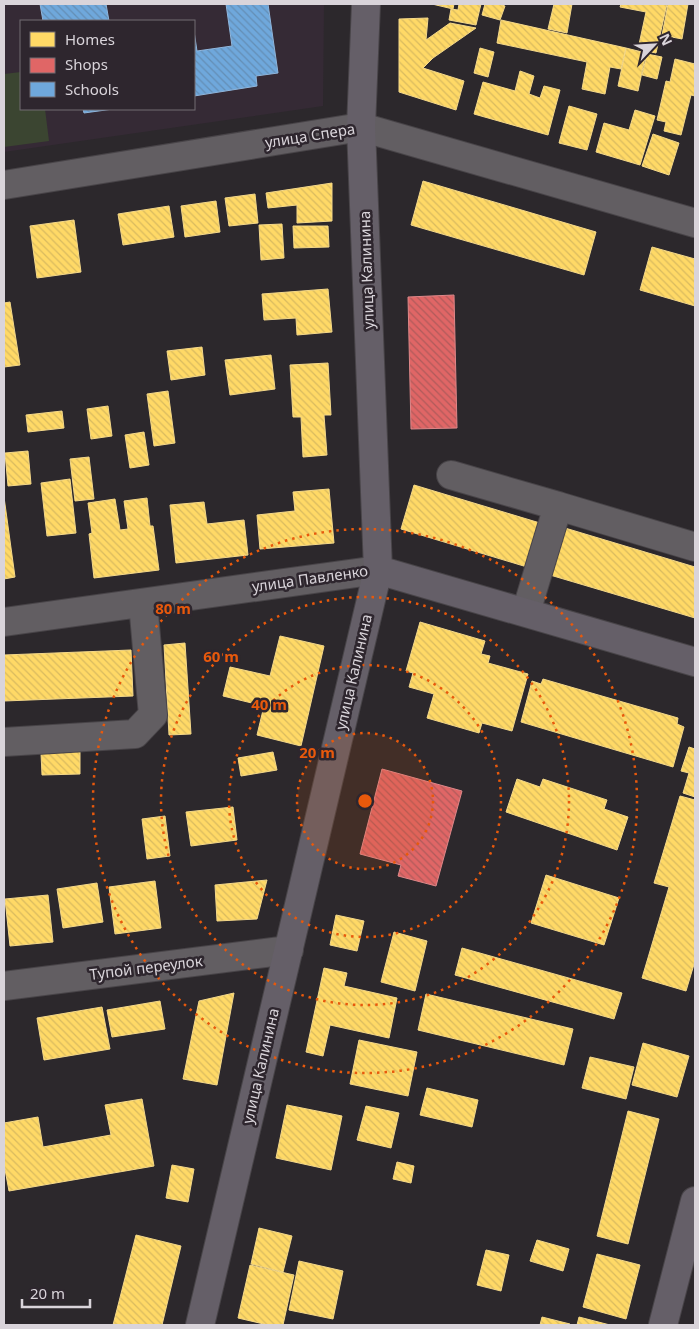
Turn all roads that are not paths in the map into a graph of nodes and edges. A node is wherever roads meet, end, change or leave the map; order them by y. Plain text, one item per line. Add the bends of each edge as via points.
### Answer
1 (366, 4) edge
2 (361, 127) junction
3 (4, 186) edge
4 (695, 223) edge
5 (451, 475) dead end
6 (558, 506) junction
7 (695, 547) edge
8 (378, 570) junction
9 (143, 603) junction
10 (526, 612) junction
11 (4, 622) edge
12 (695, 662) edge
13 (4, 742) edge
14 (289, 950) junction
15 (4, 986) edge
16 (695, 1201) edge
17 (200, 1325) edge
18 (662, 1325) edge

1 - 2 main road, улица Калинина
2 - 3 street, улица Спера
2 - 4 street, улица Спера
2 - 8 main road, улица Калинина
5 - 6 street
6 - 7 street
6 - 10 street
8 - 9 street, улица Павленко
8 - 10 main road, улица Павленко
8 - 14 main road, улица Калинина
9 - 11 street, улица Павленко
9 - 13 street via 153,715 135,734
10 - 12 main road, улица Павленко
14 - 15 street, Тупой переулок
14 - 17 main road, улица Калинина
16 - 18 main road

